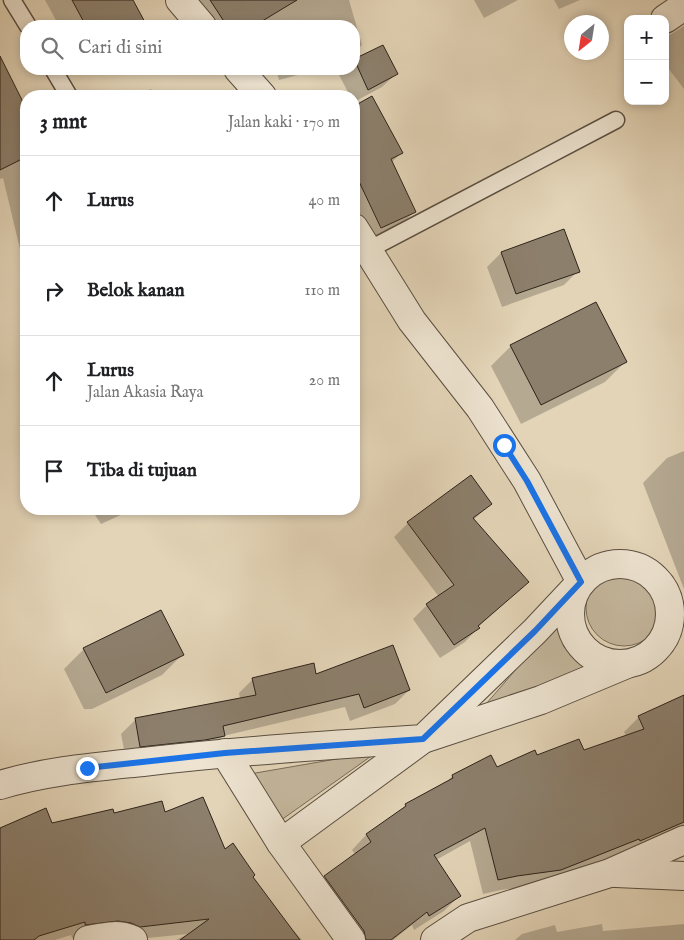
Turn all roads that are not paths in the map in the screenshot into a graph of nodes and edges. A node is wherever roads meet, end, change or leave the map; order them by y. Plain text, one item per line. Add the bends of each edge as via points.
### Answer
1 (12, 0) edge
2 (180, 0) edge
3 (684, 6) edge
4 (669, 16) edge
5 (24, 20) edge
6 (197, 20) edge
7 (57, 75) edge
8 (243, 75) edge
9 (65, 90) edge
10 (257, 90) edge
11 (616, 120) dead end
12 (360, 244) edge
13 (360, 248) edge
14 (581, 582) junction
15 (676, 636) edge
16 (627, 664) junction
17 (423, 739) junction
18 (225, 753) junction
19 (0, 785) edge
20 (684, 840) edge
21 (282, 843) junction
22 (610, 873) junction
23 (684, 876) edge
24 (88, 940) edge
25 (134, 940) edge
26 (351, 940) edge
27 (435, 940) edge

1 - 5 lane
2 - 6 street
3 - 4 street
7 - 9 lane
8 - 10 street
11 - 12 lane
13 - 14 street via 480,408 527,481
14 - 15 street via 594,571 610,565 644,570 667,595
14 - 16 street via 574,592 569,613 578,643 600,660
14 - 17 street
15 - 16 street via 645,658
16 - 17 street via 541,700
17 - 18 street
17 - 21 street
18 - 19 street via 22,778
18 - 21 street
20 - 22 street
21 - 26 street
22 - 23 street
22 - 27 street via 468,918
24 - 25 street via 112,936

